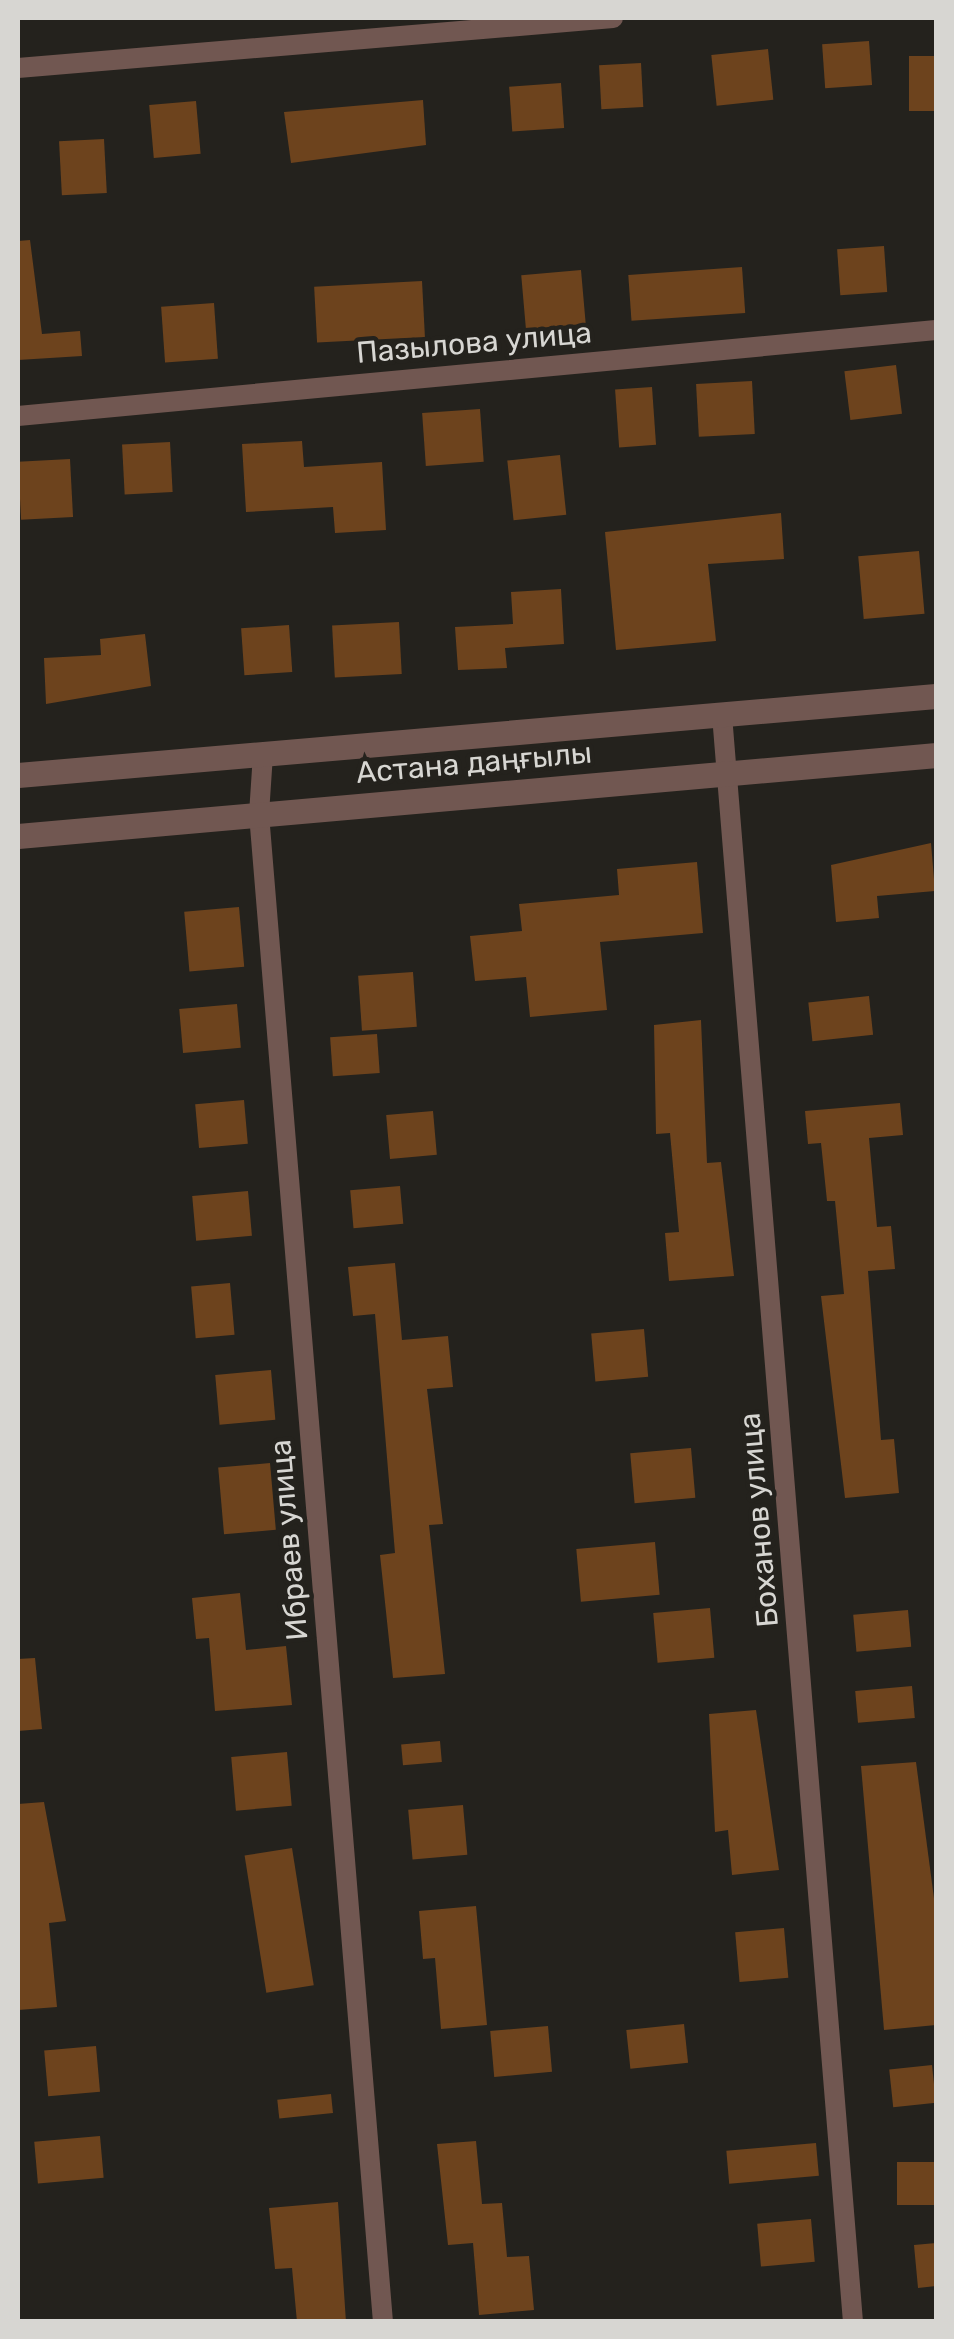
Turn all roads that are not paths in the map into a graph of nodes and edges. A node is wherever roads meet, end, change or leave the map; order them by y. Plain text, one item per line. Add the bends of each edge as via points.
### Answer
1 (613, 18) edge
2 (18, 68) edge
3 (936, 330) edge
4 (18, 416) edge
5 (936, 696) edge
6 (722, 715) junction
7 (262, 754) junction
8 (936, 755) edge
9 (729, 774) junction
10 (18, 775) edge
11 (260, 814) junction
12 (18, 836) edge
13 (382, 2322) edge
14 (853, 2322) edge

1 - 2 street
3 - 4 street, Пазылова улица
5 - 6 street, Астана даңғылы
6 - 7 street, Астана даңғылы
6 - 9 street, Боханов улица
7 - 10 street, Астана даңғылы
7 - 11 street, Ибраев улица
8 - 9 street, Астана даңғылы
9 - 11 street, Астана даңғылы
9 - 14 street, Боханов улица
11 - 12 street, Астана даңғылы
11 - 13 street, Ибраев улица

